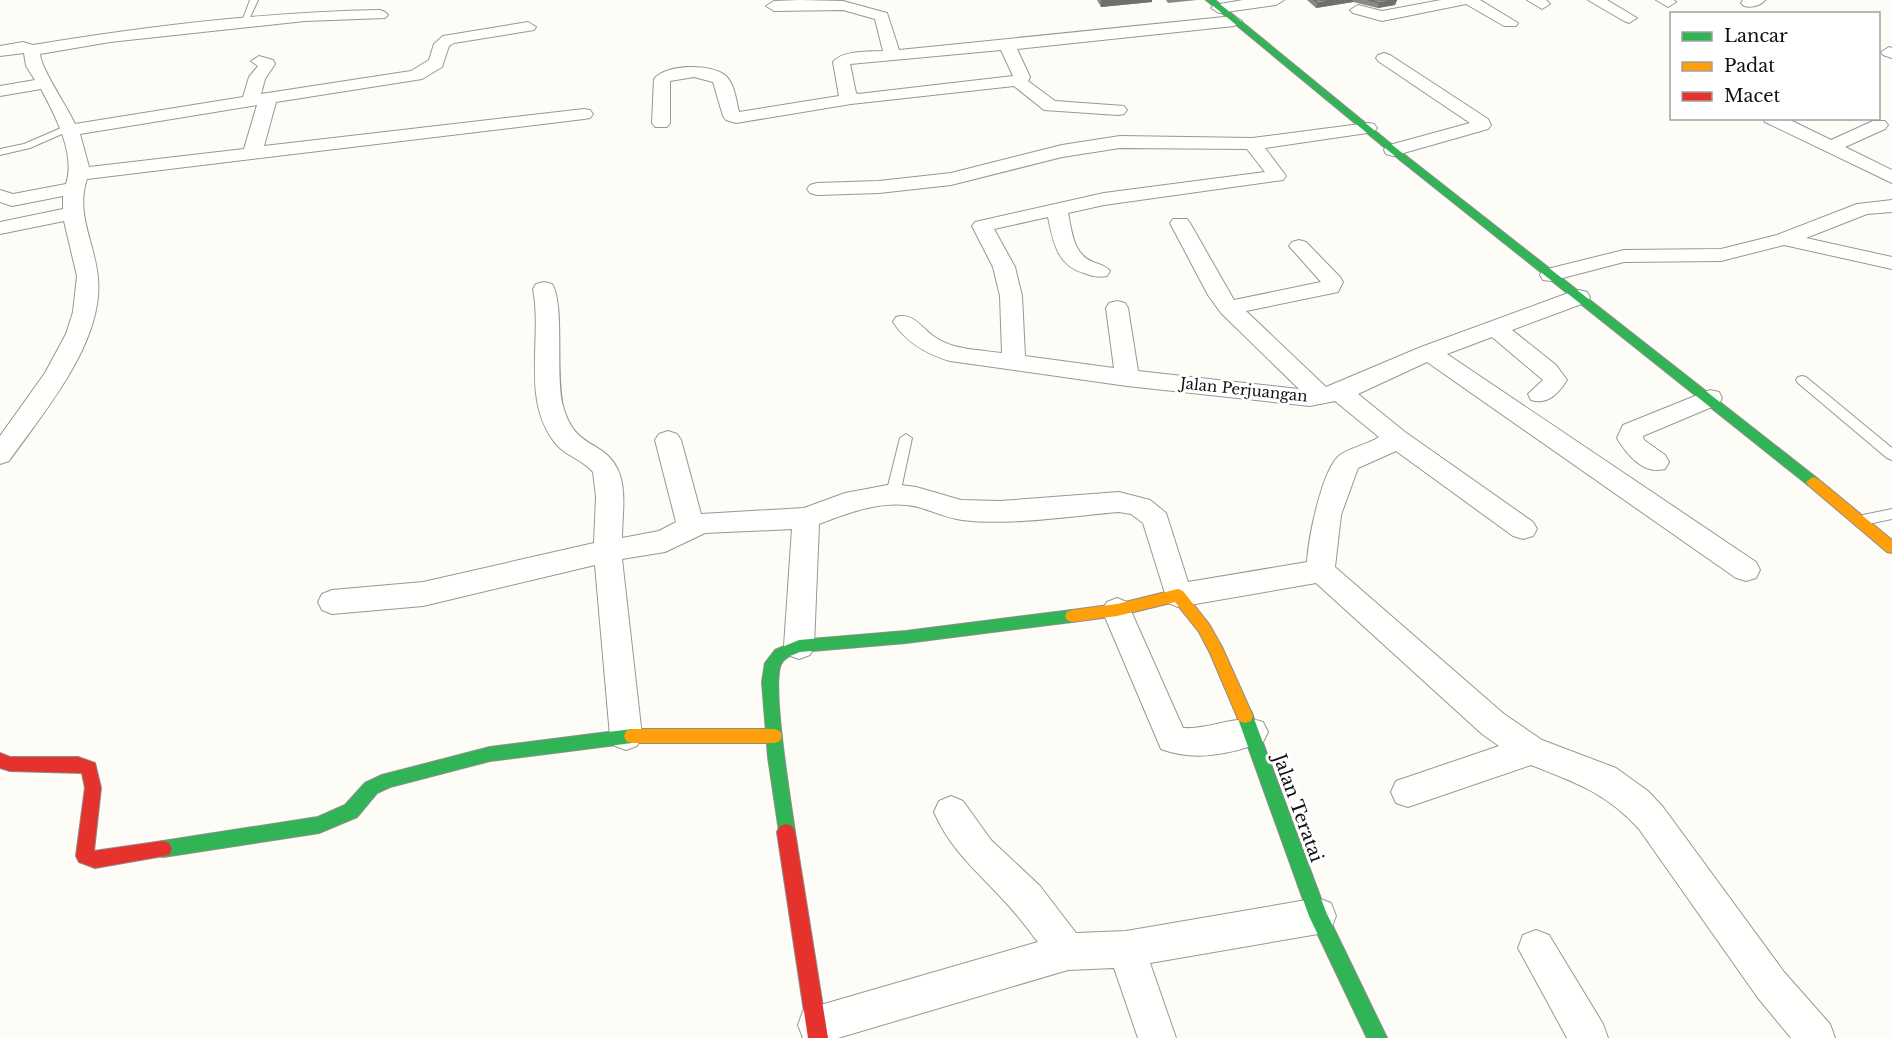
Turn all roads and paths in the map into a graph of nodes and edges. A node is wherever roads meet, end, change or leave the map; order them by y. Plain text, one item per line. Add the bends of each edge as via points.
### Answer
1 (254, 0) edge
2 (1276, 0) edge
3 (1467, 0) edge
4 (1596, 0) edge
5 (1215, 4) edge
6 (774, 6) dead end
7 (1358, 10) dead end
8 (380, 15) dead end
9 (1629, 18) dead end
10 (1234, 21) junction
11 (244, 22) junction
12 (1510, 23) dead end
13 (528, 27) dead end
14 (1007, 45) junction
15 (32, 50) junction
16 (0, 51) edge
17 (892, 55) junction
18 (1384, 58) dead end
19 (259, 61) dead end
20 (1018, 81) junction
21 (46, 83) junction
22 (0, 91) edge
23 (259, 99) junction
24 (850, 99) junction
25 (1118, 110) dead end
26 (584, 114) dead end
27 (1776, 120) edge
28 (662, 123) dead end
29 (1878, 125) edge
30 (1368, 128) junction
31 (68, 130) junction
32 (1252, 144) junction
33 (1830, 147) junction
34 (1393, 150) junction
35 (0, 152) edge
36 (252, 155) junction
37 (1892, 177) edge
38 (76, 181) junction
39 (817, 189) dead end
40 (0, 196) edge
41 (1892, 206) edge
42 (1057, 210) junction
43 (71, 213) junction
44 (1180, 222) dead end
45 (0, 228) edge
46 (1784, 239) junction
47 (1299, 246) dead end
48 (1892, 263) edge
49 (1099, 271) dead end
50 (1551, 275) junction
51 (544, 288) dead end
52 (1579, 297) junction
53 (1229, 308) junction
54 (1118, 309) dead end
55 (904, 322) dead end
56 (1495, 328) junction
57 (1429, 351) junction
58 (1014, 363) junction
59 (1127, 378) junction
60 (1802, 380) dead end
61 (1331, 394) junction
62 (1540, 394) dead end
63 (1710, 398) junction
64 (906, 438) dead end
65 (1396, 438) junction
66 (668, 440) dead end
67 (0, 455) edge
68 (1892, 455) edge
69 (1656, 462) dead end
70 (893, 494) junction
71 (1892, 514) edge
72 (806, 518) junction
73 (1861, 520) junction
74 (692, 527) junction
75 (1523, 528) dead end
76 (1892, 548) edge
77 (608, 550) junction
78 (1746, 570) dead end
79 (1321, 571) junction
80 (1178, 595) junction
81 (332, 602) dead end
82 (1117, 610) junction
83 (799, 646) junction
84 (1252, 732) junction
85 (626, 736) junction
86 (774, 736) junction
87 (1531, 750) junction
88 (0, 760) edge
89 (1408, 792) dead end
90 (951, 812) dead end
91 (1318, 916) junction
92 (1536, 948) dead end
93 (1126, 949) junction
94 (1068, 951) junction
95 (817, 1032) edge
96 (1157, 1038) edge
97 (1377, 1038) edge
98 (1589, 1038) edge
99 (1816, 1038) edge

1 - 11 lane
2 - 5 street
3 - 7 street via 1382,16
3 - 12 street
4 - 9 street
5 - 10 street
6 - 17 street via 830,5 874,12 882,16
8 - 11 street via 328,14
10 - 14 street
10 - 30 street
11 - 15 street
13 - 23 street via 449,39 442,44 432,68 416,75
14 - 17 street
14 - 20 street via 1022,77
15 - 16 street via 23,47
15 - 21 street via 32,62
17 - 24 street via 842,60
18 - 34 street via 1482,123
19 - 23 street via 267,64 257,77
20 - 24 street
20 - 25 street via 1050,106
21 - 22 street
21 - 31 street
23 - 31 street
23 - 36 street
24 - 28 street via 736,118 732,116 723,82 717,77 681,73 662,79
26 - 36 street
27 - 33 street
29 - 33 street
30 - 32 street
30 - 34 street
31 - 35 lane
31 - 38 street via 80,162
32 - 39 street via 1120,142 1062,151 951,179
32 - 42 street via 1276,176 1104,199
33 - 37 street
34 - 50 street
36 - 38 street
38 - 40 street via 12,200
38 - 43 street
41 - 46 street via 1864,208
42 - 49 street via 1065,250 1083,268
42 - 58 street via 982,226 1004,267 1011,296
43 - 45 street
43 - 67 street via 88,290 82,322 69,352
44 - 53 street
46 - 48 street
46 - 50 street via 1721,255 1624,256
47 - 53 street via 1332,282 1330,287
50 - 52 street
51 - 77 street via 548,396 568,443 604,465 608,478
52 - 56 street, Jalan Perjuangan
52 - 63 street
53 - 61 street
54 - 59 street
55 - 58 street, Jalan Perjuangan via 920,340 937,350
56 - 57 street, Jalan Perjuangan
56 - 62 street via 1555,380
57 - 61 street, Jalan Perjuangan
57 - 78 street
58 - 59 street, Jalan Perjuangan
59 - 61 street, Jalan Perjuangan via 1298,399
60 - 68 lane
61 - 65 street
63 - 69 street via 1632,431 1630,438 1635,446
63 - 73 street
64 - 70 lane
65 - 75 street
65 - 79 street via 1348,462 1320,554
66 - 74 street
70 - 72 street via 845,503
70 - 80 street via 961,510 1119,502 1138,506 1150,511 1156,520
71 - 73 lane
72 - 74 street
72 - 83 street
73 - 76 street
74 - 77 street via 665,542
77 - 81 street via 423,594
77 - 85 street via 612,631
79 - 80 street
79 - 87 street via 1493,724
80 - 82 street
80 - 84 street, Jalan Teratai via 1217,651
82 - 83 street via 906,637
82 - 84 street via 1172,739 1190,743
83 - 86 street via 783,651 774,660
84 - 91 street, Jalan Teratai
85 - 86 street
85 - 88 street via 490,754 402,776 371,788 351,811 320,825 95,860 85,856 84,845 94,776 89,768 78,764 10,764
86 - 95 street
87 - 89 street
87 - 99 street via 1604,780 1636,802
90 - 94 street via 979,852 1027,898
91 - 93 street
91 - 97 street, Jalan Teratai
92 - 98 street
93 - 94 street
93 - 96 street
94 - 95 street

